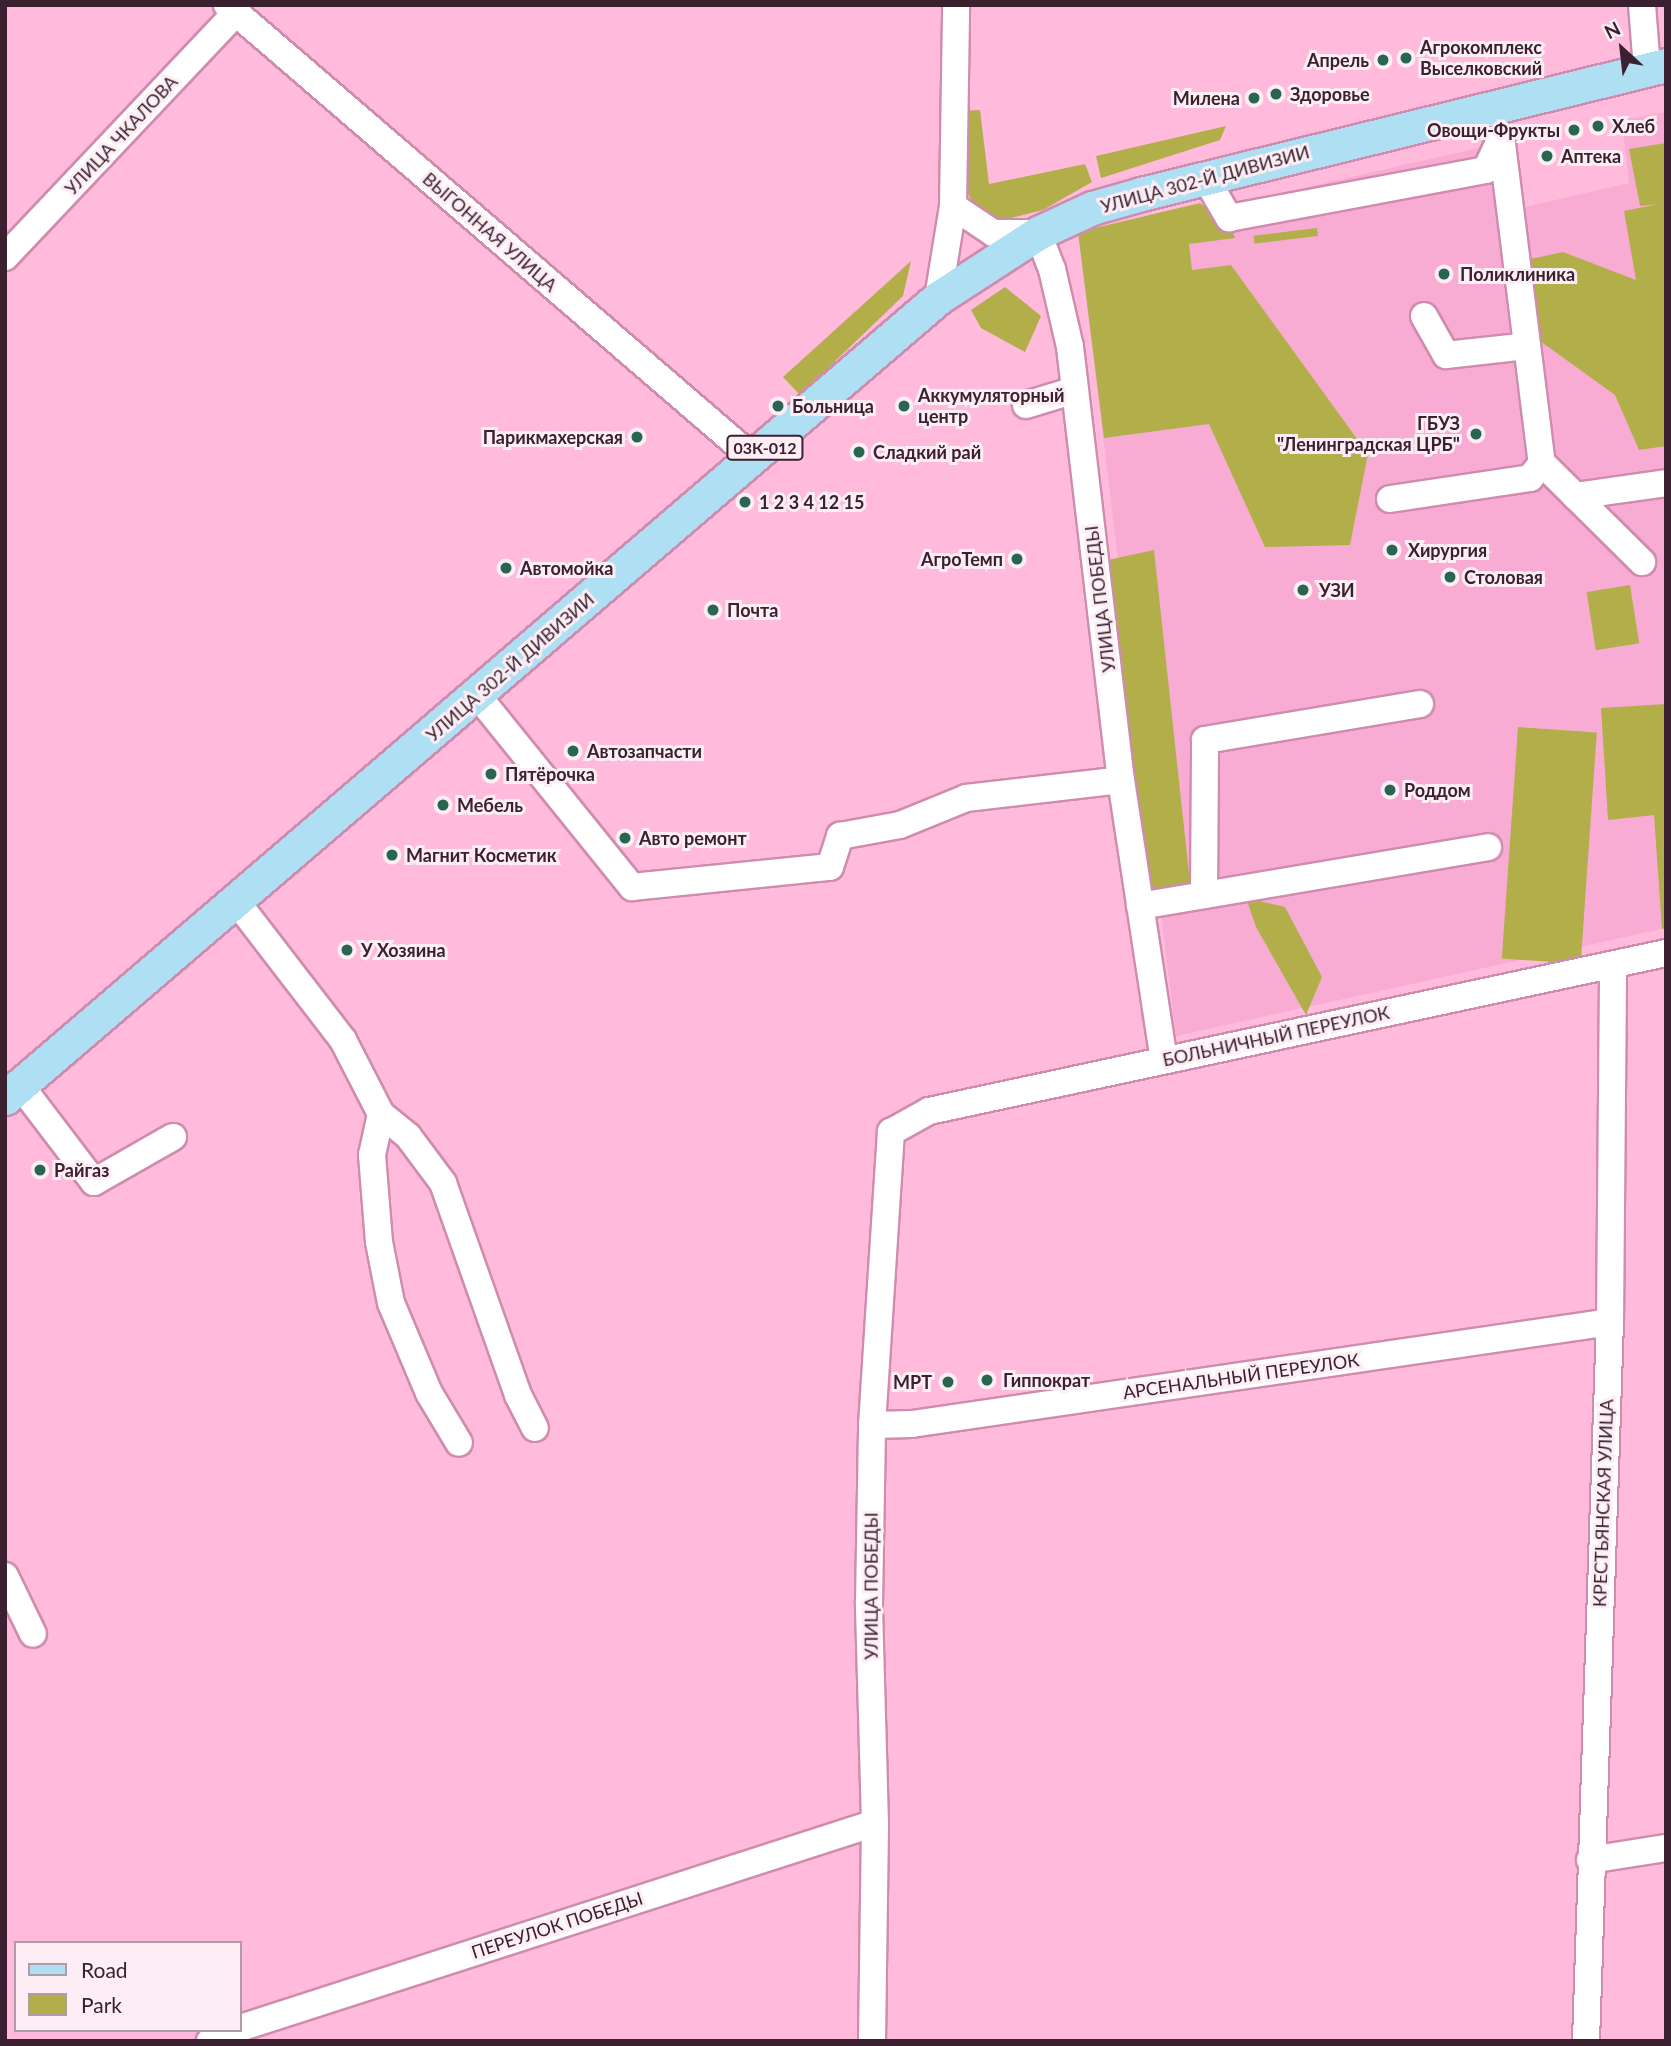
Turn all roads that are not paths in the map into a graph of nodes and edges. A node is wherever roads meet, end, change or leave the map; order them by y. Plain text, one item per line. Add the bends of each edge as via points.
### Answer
1 (956, 5) edge
2 (1642, 5) edge
3 (231, 9) edge
4 (1656, 67) edge
5 (1497, 105) junction
6 (1502, 144) junction
7 (1205, 177) junction
8 (953, 206) junction
9 (1038, 233) junction
10 (5, 257) edge
11 (938, 298) junction
12 (1424, 316) dead end
13 (1527, 346) junction
14 (1076, 390) junction
15 (1026, 405) dead end
16 (753, 458) junction
17 (1542, 463) junction
18 (1666, 483) edge
19 (1575, 496) junction
20 (1390, 499) dead end
21 (1642, 562) dead end
22 (477, 695) junction
23 (1420, 704) dead end
24 (1121, 780) junction
25 (1488, 847) dead end
26 (1204, 895) junction
27 (236, 901) junction
28 (1140, 906) junction
29 (1666, 953) edge
30 (1613, 965) junction
31 (1164, 1060) junction
32 (13, 1092) edge
33 (381, 1115) junction
34 (891, 1132) joint
35 (173, 1137) dead end
36 (1609, 1322) junction
37 (872, 1425) junction
38 (535, 1428) dead end
39 (459, 1443) dead end
40 (5, 1576) edge
41 (33, 1634) dead end
42 (875, 1823) junction
43 (1666, 1848) edge
44 (1590, 1860) junction
45 (242, 2027) edge
46 (230, 2032) edge
47 (210, 2041) edge
48 (872, 2041) edge
49 (1586, 2041) edge

1 - 8 street
2 - 4 street
3 - 10 street, УЛИЦА ЧКАЛОВА
3 - 16 street, ВЫГОННАЯ УЛИЦА
4 - 5 main road, УЛИЦА 302-Й ДИВИЗИИ / 03К-012
5 - 6 street
5 - 7 main road, УЛИЦА 302-Й ДИВИЗИИ / 03К-012
6 - 7 street via 1486,170 1229,218
6 - 13 street
7 - 9 main road, УЛИЦА 302-Й ДИВИЗИИ / 03К-012 via 1092,208
8 - 9 street via 993,233
8 - 11 street
9 - 11 main road, УЛИЦА 302-Й ДИВИЗИИ / 03К-012
9 - 14 street, УЛИЦА ПОБЕДЫ via 1052,269
11 - 16 main road, УЛИЦА 302-Й ДИВИЗИИ / 03К-012
12 - 13 street via 1446,355
13 - 17 street
14 - 15 street
14 - 24 street, УЛИЦА ПОБЕДЫ
16 - 22 main road, УЛИЦА 302-Й ДИВИЗИИ / 03К-012
17 - 19 street
17 - 20 street via 1530,478
18 - 19 street
19 - 21 street
22 - 24 street via 632,887 830,867 839,836 900,825 967,799
22 - 27 main road, УЛИЦА 302-Й ДИВИЗИИ / 03К-012
23 - 26 street via 1205,740
24 - 28 street, УЛИЦА ПОБЕДЫ
25 - 26 street
26 - 28 street
27 - 32 main road, УЛИЦА 302-Й ДИВИЗИИ / 03К-012
27 - 33 street via 342,1040
28 - 31 street, УЛИЦА ПОБЕДЫ
29 - 30 street, БОЛЬНИЧНЫЙ ПЕРЕУЛОК
30 - 31 street, БОЛЬНИЧНЫЙ ПЕРЕУЛОК
30 - 36 street, КРЕСТЬЯНСКАЯ УЛИЦА
31 - 34 street, БОЛЬНИЧНЫЙ ПЕРЕУЛОК via 929,1111
32 - 35 street via 93,1182
33 - 38 street via 408,1136 443,1183 518,1395
33 - 39 street via 372,1155 379,1241 391,1303 429,1394
34 - 37 street, УЛИЦА ПОБЕДЫ
36 - 37 street, АРСЕНАЛЬНЫЙ ПЕРЕУЛОК via 912,1424
36 - 44 street, КРЕСТЬЯНСКАЯ УЛИЦА
37 - 42 street, УЛИЦА ПОБЕДЫ via 869,1602
40 - 41 street
42 - 45 street, ПЕРЕУЛОК ПОБЕДЫ
42 - 48 street, УЛИЦА ПОБЕДЫ
43 - 44 street
44 - 49 street, КРЕСТЬЯНСКАЯ УЛИЦА
46 - 47 street, ПЕРЕУЛОК ПОБЕДЫ

